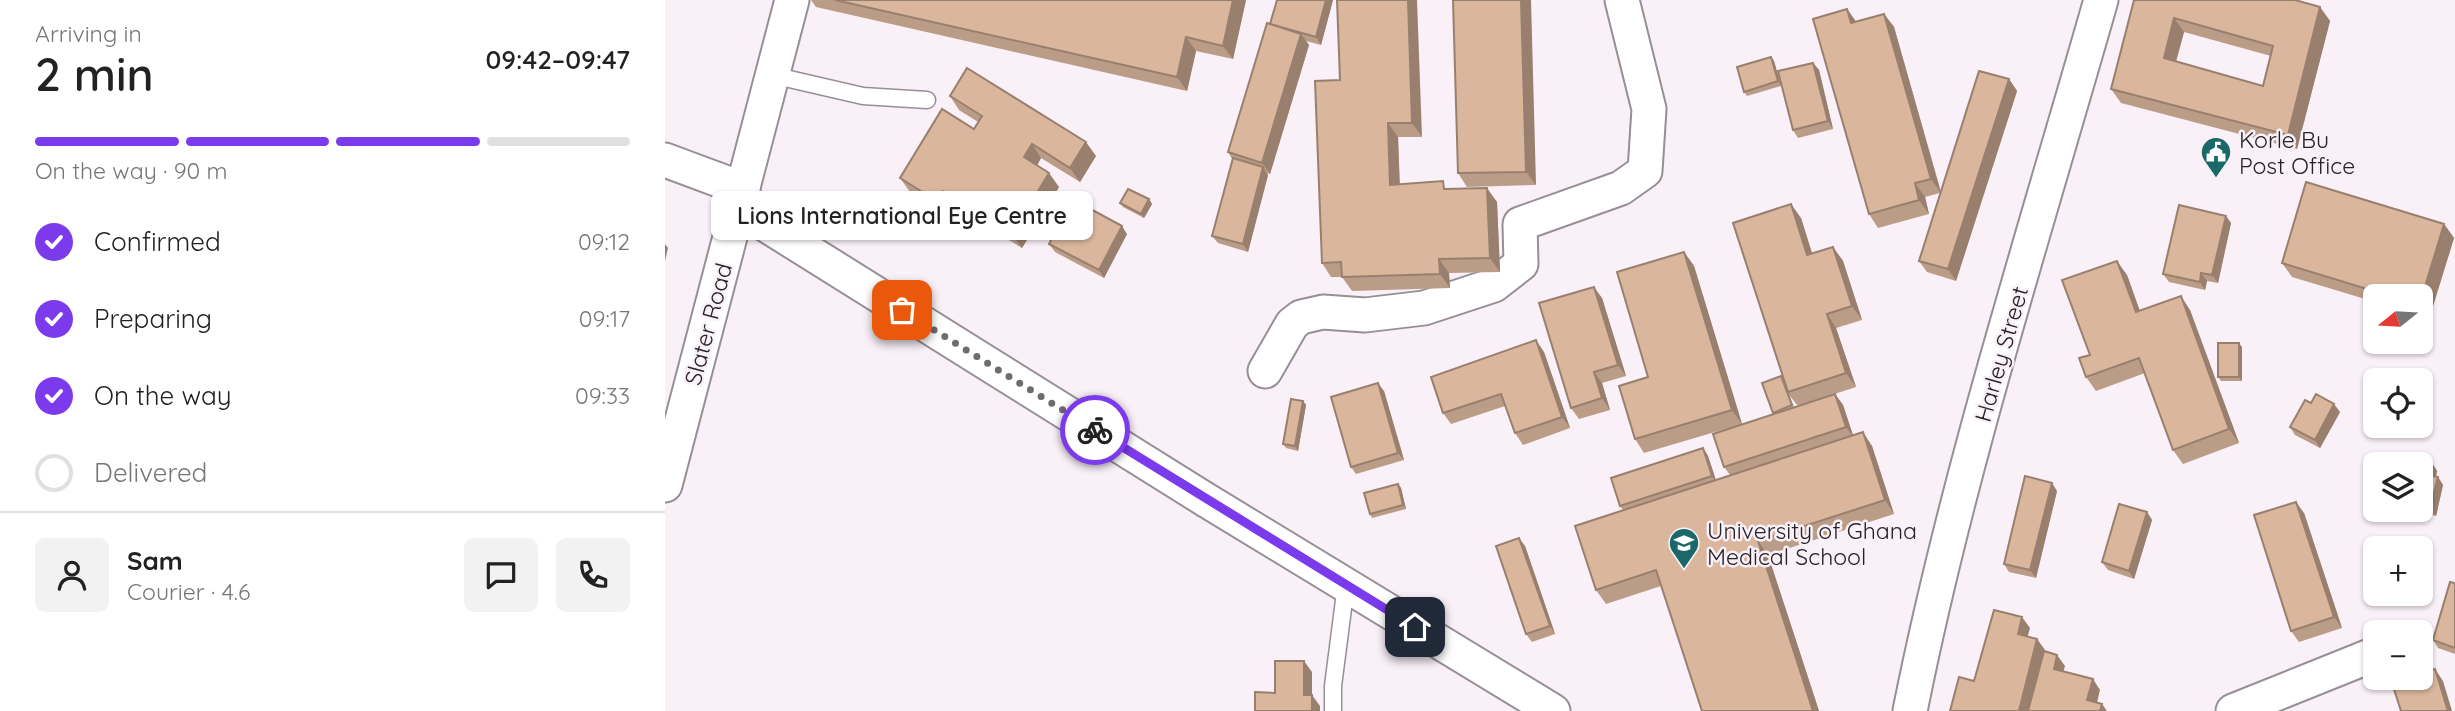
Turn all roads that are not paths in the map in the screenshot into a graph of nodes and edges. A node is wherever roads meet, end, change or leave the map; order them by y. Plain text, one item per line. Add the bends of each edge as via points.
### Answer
1 (792, 0) edge
2 (1622, 0) edge
3 (2101, 0) edge
4 (772, 75) junction
5 (927, 100) dead end
6 (665, 160) edge
7 (741, 198) junction
8 (1265, 371) dead end
9 (665, 485) edge
10 (1346, 585) junction
11 (2363, 659) edge
12 (1333, 711) edge
13 (1553, 711) edge
14 (1910, 711) edge
15 (2233, 711) edge

1 - 4 street, Slater Road
2 - 8 street via 1649,109 1645,171 1621,188 1520,224 1521,264 1494,285 1424,308 1301,317 1292,324
3 - 14 street, Harley Street via 1983,415
4 - 5 lane via 863,96
4 - 7 street, Slater Road
6 - 7 street
7 - 9 street, Slater Road
7 - 10 street
10 - 12 lane
10 - 13 street
11 - 15 street

